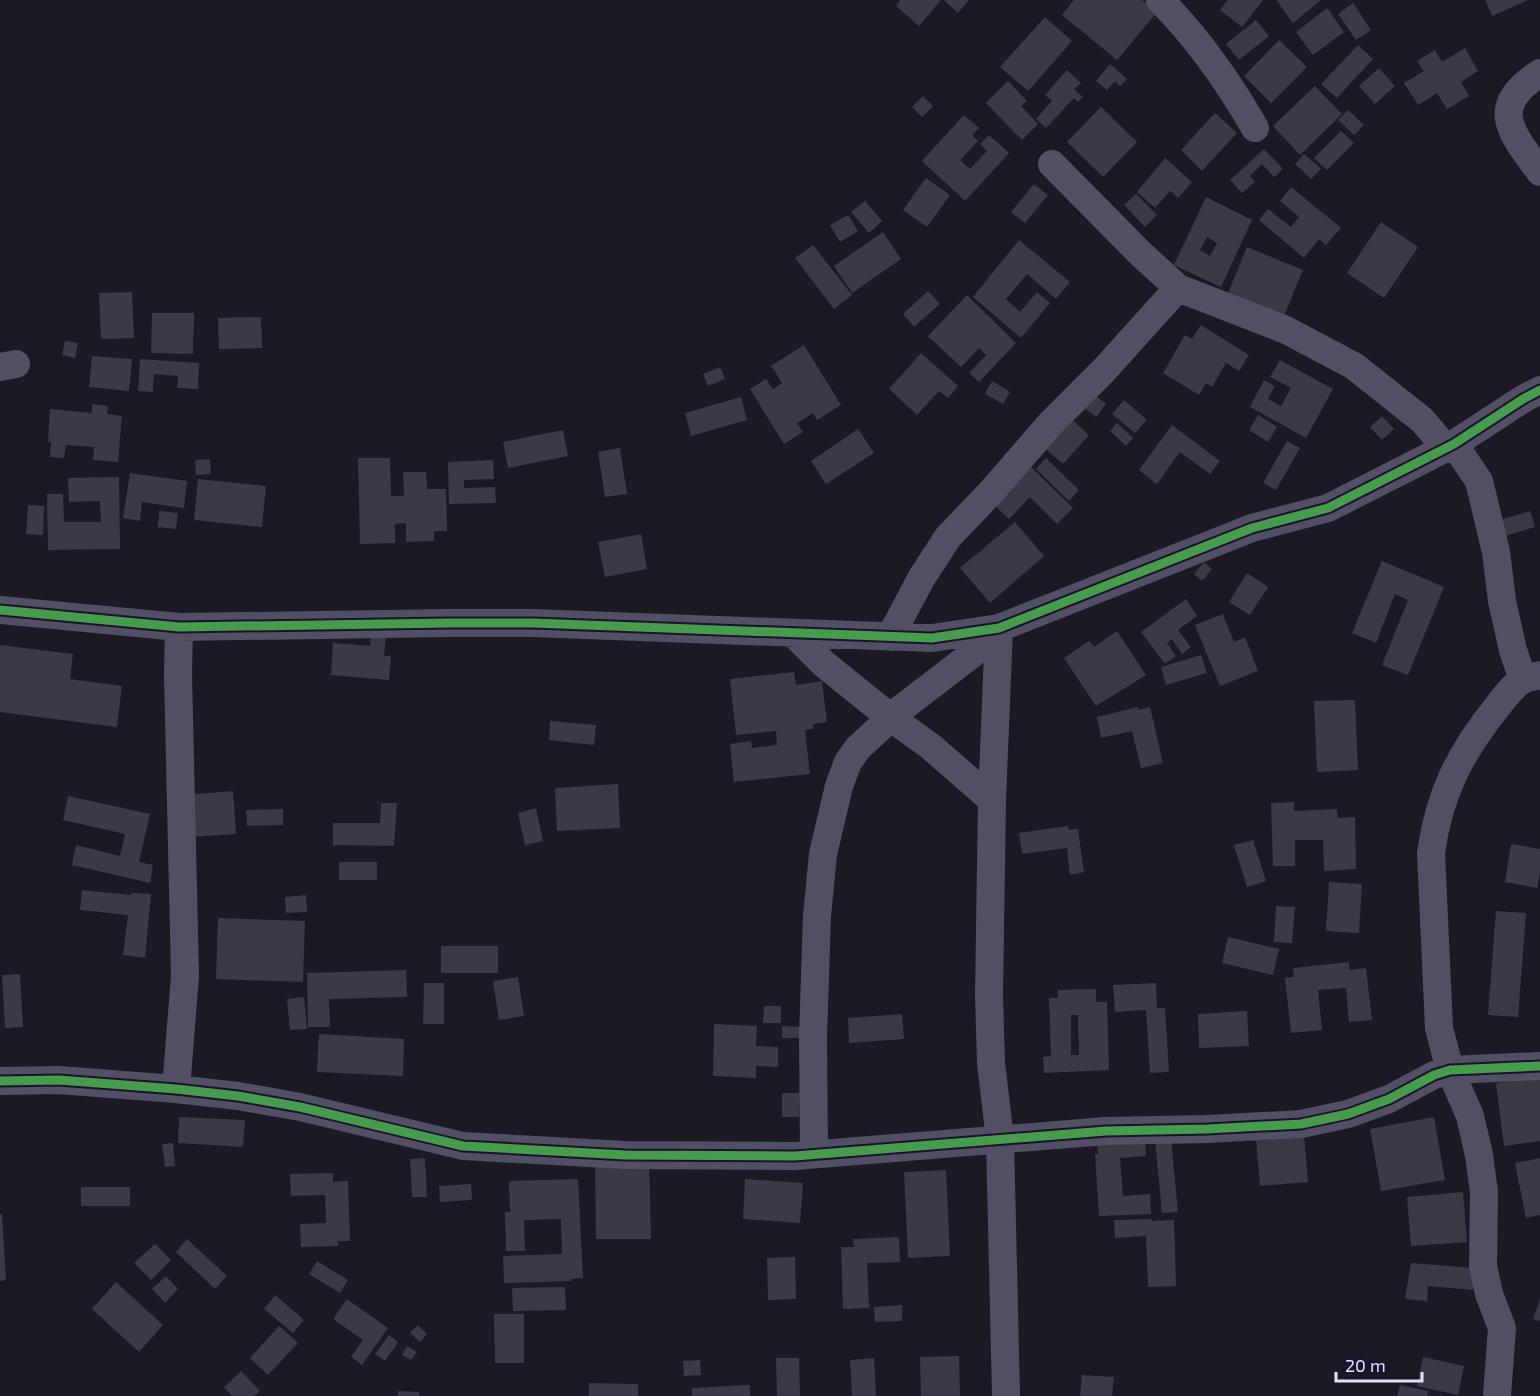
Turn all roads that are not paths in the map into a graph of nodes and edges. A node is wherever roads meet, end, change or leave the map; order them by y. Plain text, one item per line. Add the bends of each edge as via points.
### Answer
1 (1160, 0) edge
2 (1540, 73) edge
3 (1256, 128) dead end
4 (1052, 164) dead end
5 (1540, 172) edge
6 (1178, 288) junction
7 (1540, 390) edge
8 (1450, 446) junction
9 (0, 610) edge
10 (179, 627) junction
11 (999, 628) junction
12 (793, 633) junction
13 (890, 637) junction
14 (1532, 677) edge
15 (891, 718) junction
16 (992, 800) junction
17 (1540, 1065) edge
18 (1450, 1070) junction
19 (0, 1081) edge
20 (176, 1089) junction
21 (1000, 1139) junction
22 (814, 1154) junction
23 (1006, 1396) edge
24 (1497, 1396) edge

1 - 3 street via 1201,45
2 - 5 street via 1523,84 1510,102 1509,124
4 - 6 street
6 - 8 street via 1286,330 1354,366
6 - 13 street via 948,537
7 - 8 street
8 - 11 street via 1328,508 1252,528
8 - 14 street via 1479,481 1513,650
9 - 10 street
10 - 12 street via 491,623
10 - 20 street via 184,976
11 - 13 street via 932,638
11 - 15 street
11 - 16 street
12 - 13 street
12 - 15 street
14 - 18 street via 1513,688 1480,729 1459,762 1434,830 1431,853 1436,997
15 - 16 street
15 - 22 street via 858,748 849,762 839,786 823,854 815,962
16 - 21 street via 989,995 991,1063
17 - 18 street
18 - 21 street via 1348,1114 1301,1124
18 - 24 street via 1470,1116 1482,1173 1483,1266 1502,1328
19 - 20 street via 59,1080
20 - 22 street via 300,1107 463,1146 625,1155
21 - 22 street
21 - 23 street

